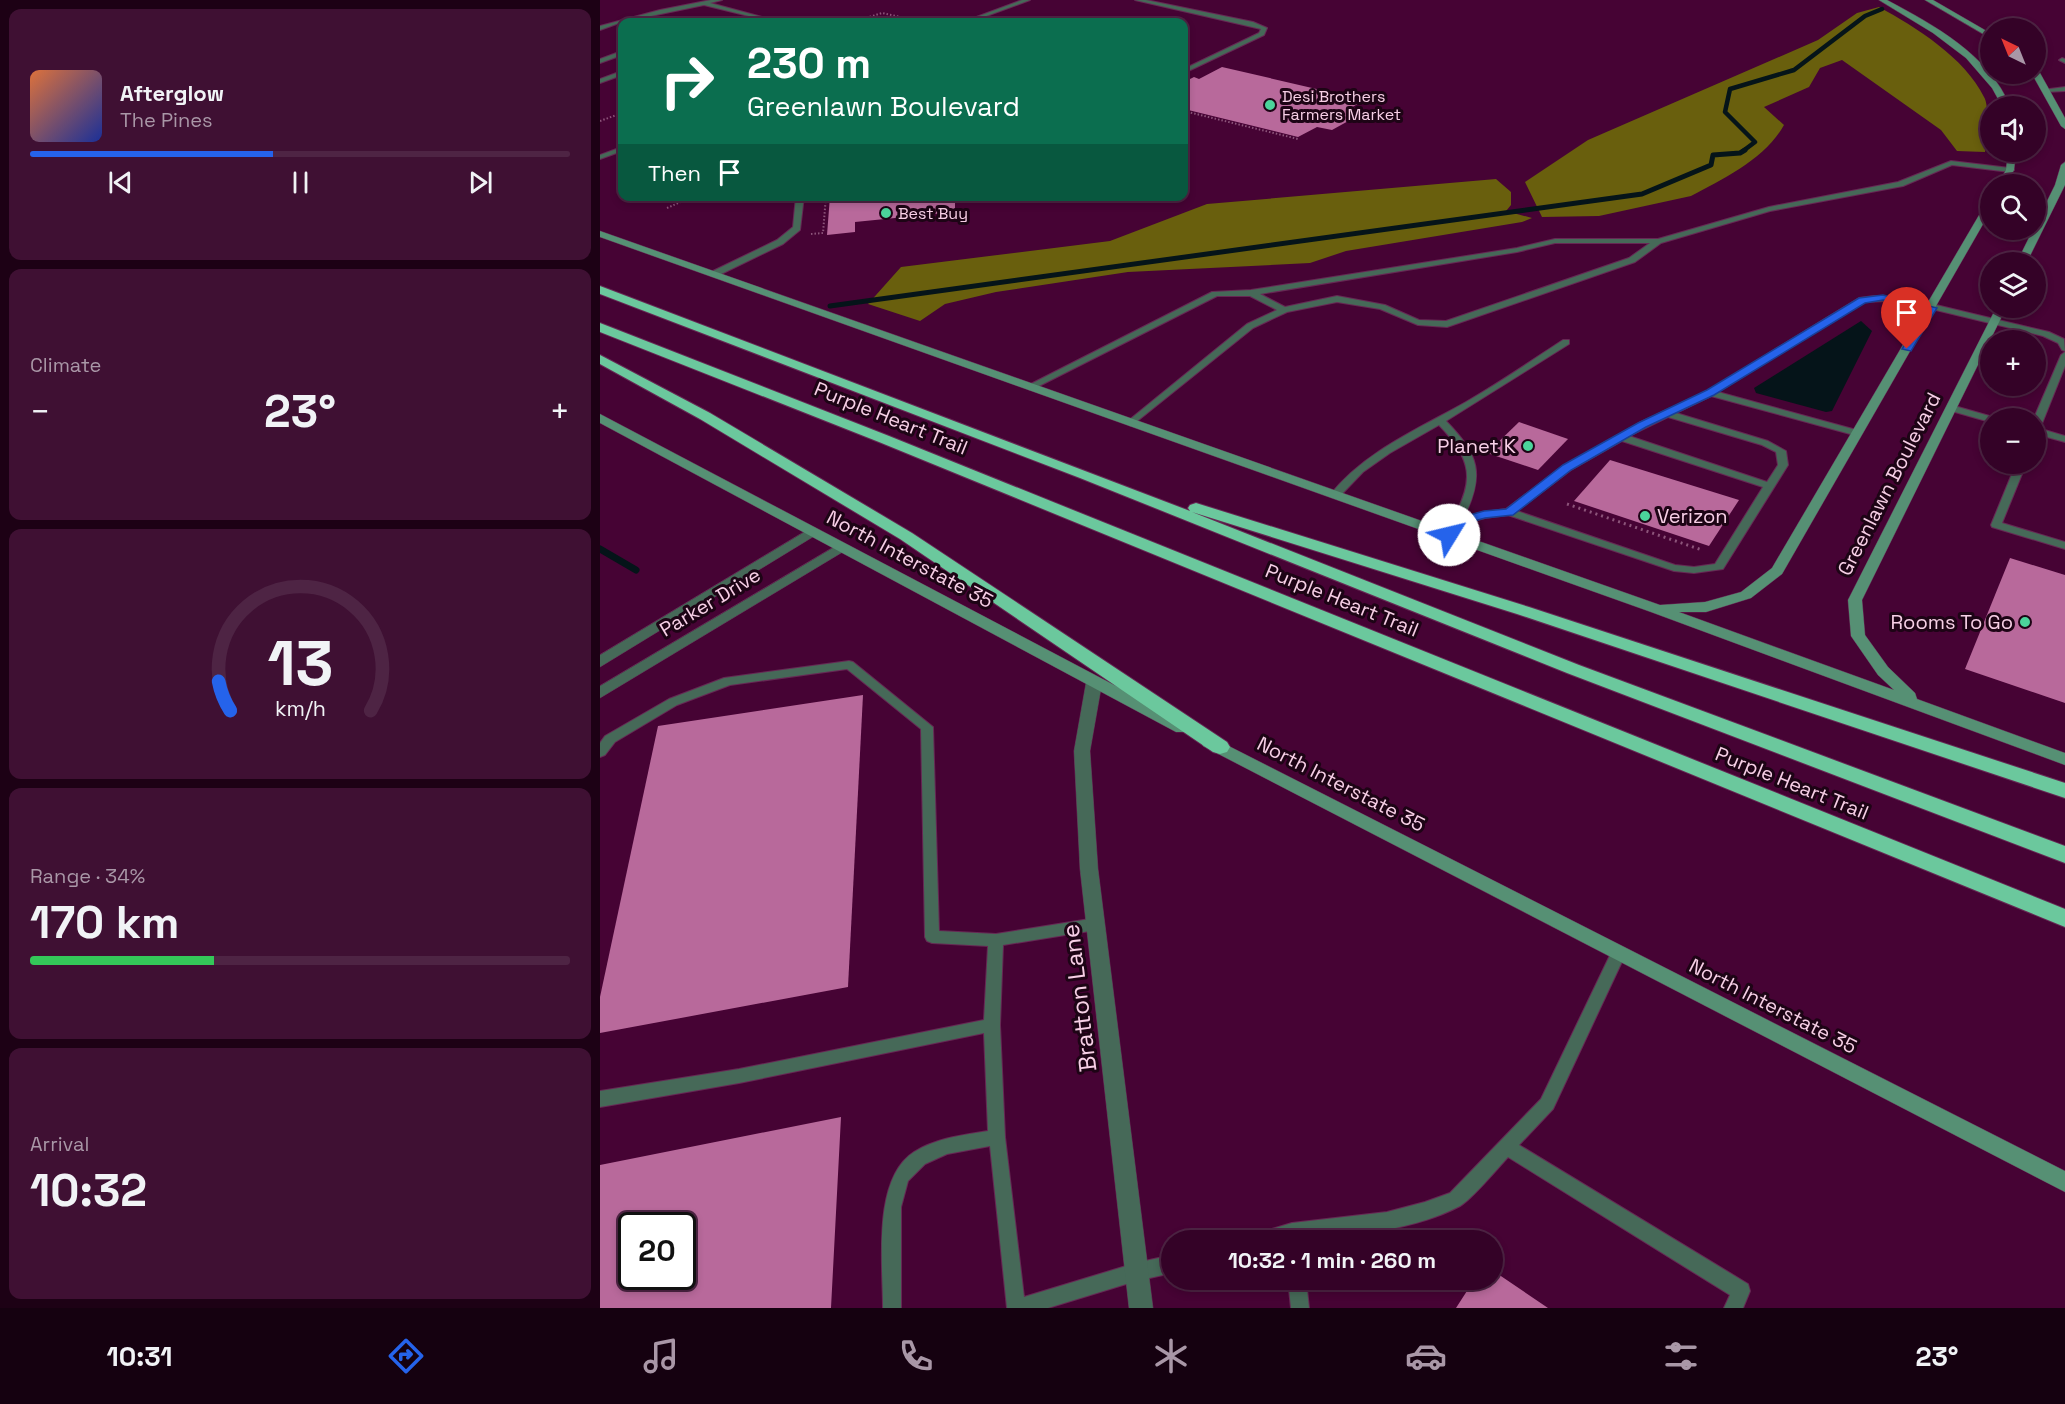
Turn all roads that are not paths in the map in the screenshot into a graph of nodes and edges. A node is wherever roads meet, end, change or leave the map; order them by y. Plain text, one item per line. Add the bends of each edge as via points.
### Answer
1 (693, 0) edge
2 (719, 0) edge
3 (1027, 0) edge
4 (1138, 0) edge
5 (1882, 0) edge
6 (1928, 0) edge
7 (705, 3) junction
8 (638, 18) edge
9 (763, 18) edge
10 (977, 18) edge
11 (618, 23) edge
12 (600, 28) edge
13 (1980, 30) edge
14 (618, 55) edge
15 (600, 61) edge
16 (1188, 69) edge
17 (618, 74) edge
18 (600, 81) edge
19 (2042, 84) edge
20 (2065, 89) edge
21 (2045, 90) junction
22 (2001, 96) edge
23 (2065, 126) edge
24 (618, 143) edge
25 (600, 150) edge
26 (618, 150) edge
27 (600, 157) edge
28 (2011, 162) edge
29 (2065, 165) edge
30 (2010, 170) junction
31 (2008, 174) edge
32 (2063, 177) edge
33 (800, 201) edge
34 (1980, 223) edge
35 (600, 234) edge
36 (1658, 241) junction
37 (2027, 252) edge
38 (714, 274) junction
39 (600, 290) edge
40 (1251, 293) junction
41 (1932, 308) junction
42 (1284, 310) junction
43 (1996, 318) edge
44 (1994, 322) junction
45 (600, 327) edge
46 (1566, 342) dead end
47 (2065, 348) edge
48 (2065, 355) edge
49 (600, 359) edge
50 (1030, 387) junction
51 (1710, 393) junction
52 (1951, 408) junction
53 (2043, 408) edge
54 (1666, 413) junction
55 (1980, 416) edge
56 (600, 418) edge
57 (1440, 420) junction
58 (1131, 423) junction
59 (1857, 433) junction
60 (2046, 434) edge
61 (1621, 437) junction
62 (2065, 439) edge
63 (2017, 474) edge
64 (1085, 475) junction
65 (1769, 486) junction
66 (1335, 495) junction
67 (1509, 512) junction
68 (1452, 529) junction
69 (811, 532) junction
70 (2065, 546) edge
71 (841, 547) junction
72 (1656, 609) junction
73 (600, 662) edge
74 (1094, 683) junction
75 (600, 693) edge
76 (1916, 703) junction
77 (1220, 747) junction
78 (600, 752) edge
79 (2065, 759) edge
80 (2065, 791) edge
81 (2065, 855) edge
82 (2065, 918) edge
83 (1096, 924) junction
84 (996, 940) junction
85 (1618, 953) junction
86 (992, 1025) junction
87 (600, 1099) edge
88 (997, 1137) junction
89 (1508, 1147) junction
90 (2065, 1182) edge
91 (1331, 1230) edge
92 (1161, 1266) edge
93 (1136, 1272) junction
94 (1298, 1290) edge
95 (892, 1308) edge
96 (1017, 1308) edge
97 (1141, 1308) edge
98 (1300, 1308) edge
99 (1733, 1308) edge

1 - 7 lane
2 - 7 lane
3 - 10 lane
4 - 16 lane via 1264,28 1262,34
5 - 22 main road via 1933,28 1980,66
6 - 13 main road
7 - 8 lane
7 - 9 lane
11 - 12 lane
14 - 15 lane
17 - 18 lane
19 - 21 main road
20 - 21 lane
21 - 23 main road
24 - 25 lane
26 - 27 lane
28 - 30 main road
29 - 32 main road
30 - 31 main road
30 - 36 lane via 1951,163 1900,184 1769,209
32 - 37 main road
33 - 38 lane via 797,228 780,242
34 - 41 main road
35 - 38 main road
36 - 40 lane via 1555,240 1517,250
36 - 42 lane via 1632,260 1447,324 1418,322 1382,307 1337,299
38 - 50 main road
39 - 64 highway, Purple Heart Trail
40 - 42 lane
40 - 50 lane via 1215,294
41 - 44 lane
41 - 51 lane via 1883,298 1862,300
41 - 59 main road
42 - 58 lane via 1250,326
43 - 44 main road, Greenlawn Boulevard
44 - 47 lane via 2046,334 2061,341
44 - 52 main road, Greenlawn Boulevard
45 - 82 highway, Purple Heart Trail
46 - 57 lane
48 - 53 lane
49 - 77 highway via 705,416 906,536
50 - 58 main road
51 - 54 lane
51 - 59 lane
52 - 55 lane
52 - 76 main road, Greenlawn Boulevard via 1855,600 1858,636 1882,671
54 - 61 lane
54 - 65 lane via 1781,451 1783,465
56 - 69 main road, North Interstate 35
57 - 66 lane via 1359,470
57 - 68 lane via 1462,441 1473,466 1470,496
58 - 66 main road
59 - 72 main road via 1777,572 1746,595 1706,607
60 - 62 lane
61 - 65 lane
61 - 67 lane via 1567,468
63 - 70 lane via 1996,525
64 - 80 highway via 1326,548
64 - 81 highway, Purple Heart Trail via 1573,669
65 - 67 lane via 1719,567 1694,570 1674,568
66 - 68 main road
67 - 68 lane via 1484,515
68 - 72 main road
69 - 71 main road, North Interstate 35
69 - 73 street, Parker Drive
71 - 74 main road, North Interstate 35
71 - 75 street, Parker Drive
72 - 76 main road
74 - 77 main road, North Interstate 35
74 - 83 street, Bratton Lane via 1082,751
76 - 79 main road
77 - 85 main road, North Interstate 35
78 - 84 lane via 610,739 673,702 728,681 849,666 927,727 932,937
83 - 84 lane
83 - 93 street, Bratton Lane
84 - 86 lane
85 - 89 lane via 1546,1104
85 - 90 main road, North Interstate 35
86 - 87 lane via 740,1076
86 - 88 lane
88 - 95 lane via 945,1146 919,1158 901,1176 892,1207
88 - 96 lane
89 - 91 lane via 1456,1199 1387,1221
89 - 99 lane via 1741,1291
92 - 93 lane
93 - 96 lane
93 - 97 street, Bratton Lane
94 - 98 lane

